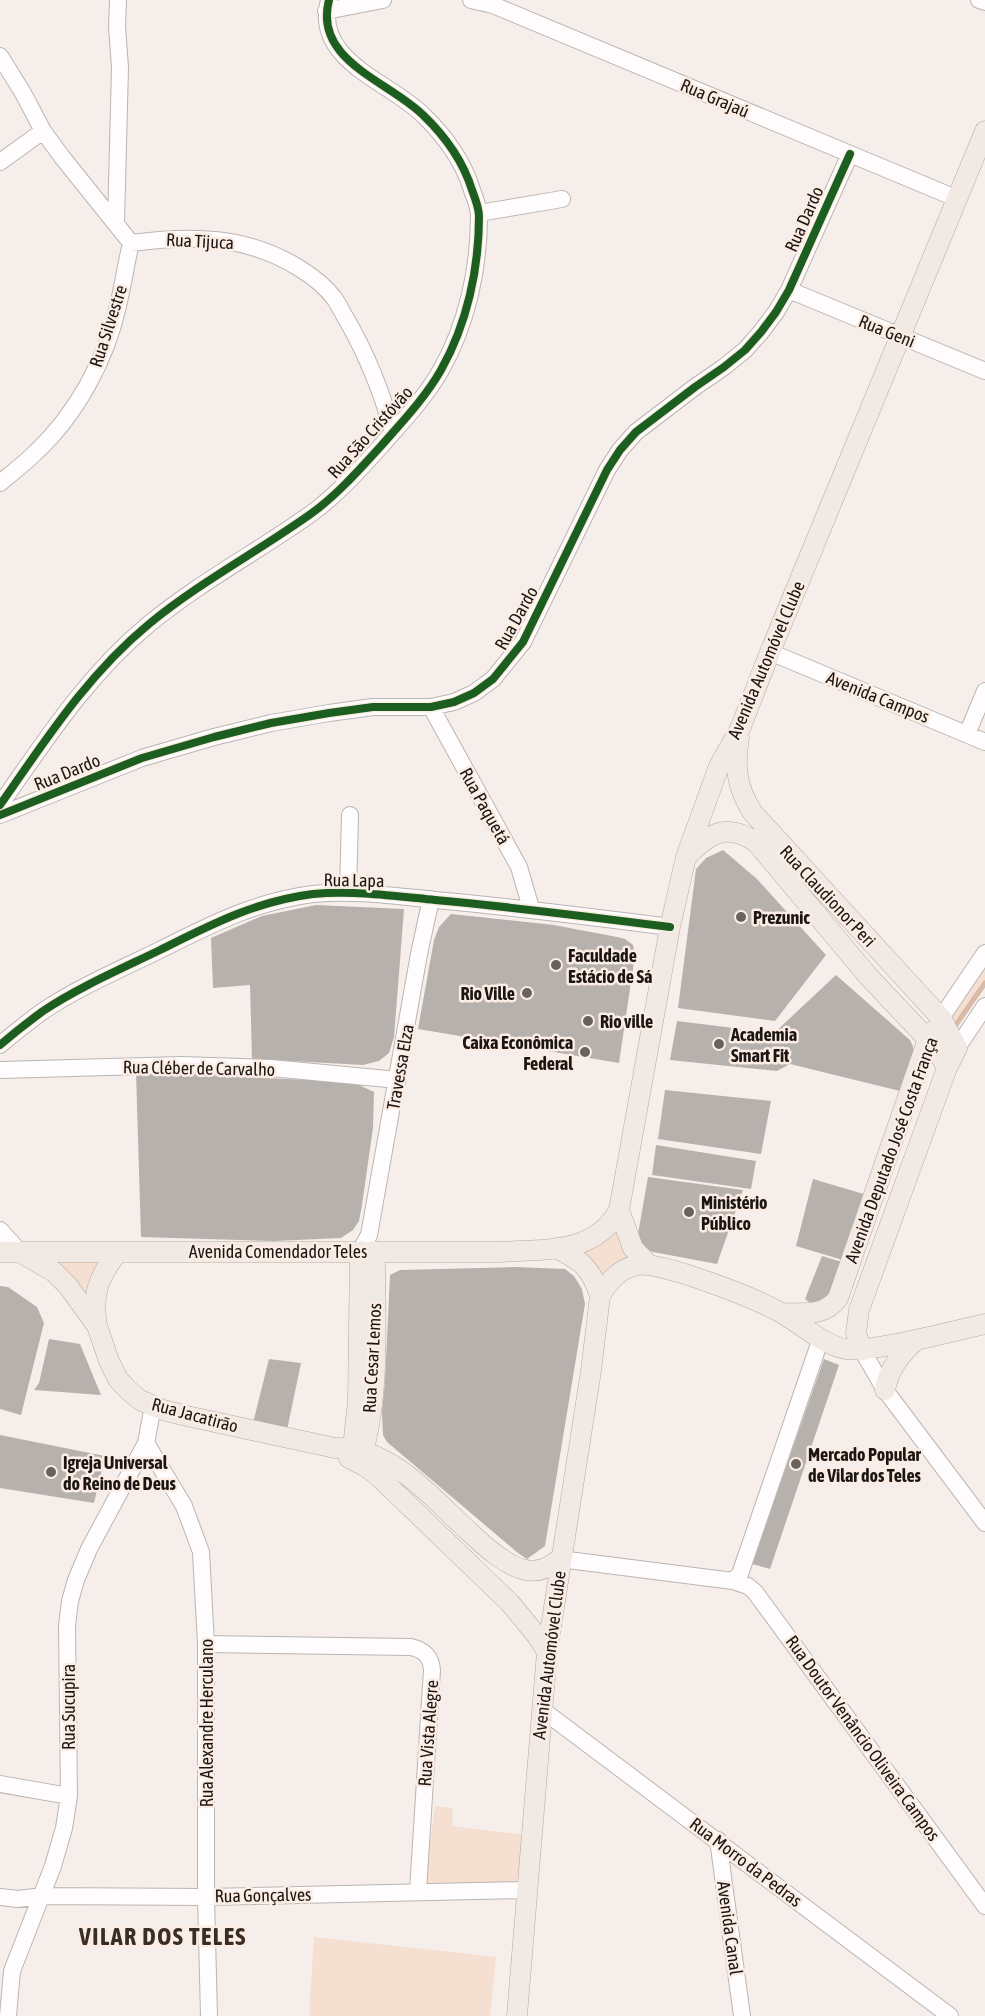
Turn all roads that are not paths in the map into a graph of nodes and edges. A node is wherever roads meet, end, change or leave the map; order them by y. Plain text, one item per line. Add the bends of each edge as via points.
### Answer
1 (118, 0) edge
2 (382, 0) edge
3 (471, 0) edge
4 (979, 0) edge
5 (985, 2) edge
6 (328, 6) edge
7 (0, 56) edge
8 (44, 131) junction
9 (985, 131) edge
10 (850, 154) junction
11 (0, 162) edge
12 (562, 199) dead end
13 (958, 199) junction
14 (479, 213) junction
15 (116, 223) junction
16 (130, 243) junction
17 (789, 291) junction
18 (901, 336) junction
19 (985, 371) edge
20 (393, 432) junction
21 (0, 483) edge
22 (770, 652) junction
23 (985, 691) edge
24 (431, 707) junction
25 (740, 729) junction
26 (967, 734) junction
27 (985, 742) edge
28 (0, 805) edge
29 (0, 815) edge
30 (350, 815) dead end
31 (686, 857) junction
32 (348, 893) junction
33 (431, 899) junction
34 (531, 908) junction
35 (670, 927) junction
36 (985, 953) edge
37 (985, 1006) edge
38 (941, 1018) junction
39 (928, 1039) junction
40 (0, 1045) edge
41 (957, 1048) junction
42 (947, 1068) junction
43 (0, 1070) edge
44 (398, 1080) junction
45 (619, 1210) junction
46 (0, 1230) edge
47 (368, 1246) junction
48 (556, 1248) junction
49 (0, 1252) edge
50 (20, 1252) junction
51 (118, 1252) junction
52 (649, 1265) junction
53 (600, 1296) junction
54 (781, 1313) junction
55 (985, 1324) edge
56 (97, 1326) junction
57 (821, 1338) junction
58 (916, 1340) junction
59 (862, 1350) junction
60 (885, 1390) junction
61 (153, 1406) junction
62 (146, 1443) junction
63 (351, 1453) junction
64 (985, 1523) edge
65 (560, 1559) junction
66 (505, 1560) junction
67 (733, 1581) junction
68 (491, 1584) junction
69 (206, 1644) junction
70 (547, 1652) junction
71 (541, 1709) junction
72 (0, 1784) edge
73 (69, 1796) junction
74 (718, 1840) junction
75 (526, 1890) junction
76 (418, 1891) junction
77 (43, 1896) junction
78 (0, 1897) edge
79 (206, 1897) junction
80 (985, 1906) edge
81 (6, 1970) edge
82 (8, 2016) edge
83 (209, 2016) edge
84 (517, 2016) edge
85 (742, 2016) edge
86 (950, 2016) edge

1 - 15 street
2 - 6 street
3 - 10 street, Rua Grajaú via 493,5
4 - 5 street
6 - 14 street, Rua São Cristóvão via 328,28 334,44 347,59 423,114 452,147 468,175
7 - 8 street
8 - 11 street
8 - 15 street
9 - 13 main road, Avenida Automóvel Clube
10 - 13 street, Rua Grajaú
10 - 17 street, Rua Dardo
12 - 14 street
13 - 18 main road, Avenida Automóvel Clube
14 - 20 street, Rua São Cristóvão via 475,269 455,341 441,371
15 - 16 street
16 - 20 street, Rua Tijuca via 163,238 238,242 284,259 314,277 334,297 361,346
16 - 21 street, Rua Silvestre via 118,308 84,391 36,453
17 - 18 street, Rua Geni
17 - 24 street, Rua Dardo via 745,350 636,432 620,450 523,642 509,662 474,693
18 - 19 street, Rua Geni
18 - 22 main road, Avenida Automóvel Clube
20 - 28 street, Rua São Cristóvão via 355,475 314,512 196,589 111,658 68,709
22 - 25 main road, Avenida Automóvel Clube
22 - 26 street, Avenida Campos
23 - 26 street
24 - 29 street, Rua Dardo via 373,707 225,734 142,759
24 - 34 street, Rua Paquetá via 519,867
25 - 31 main road, Avenida Automóvel Clube via 719,766
25 - 38 main road, Rua Claudionor Peri via 737,780 753,813
26 - 27 street, Avenida Campos
30 - 32 street
31 - 35 main road, Avenida Automóvel Clube
31 - 39 main road, Rua Claudionor Peri via 705,839 722,832 744,835 756,842 868,976
32 - 33 street, Rua Lapa
32 - 40 street, Rua Lapa via 314,894 251,907 72,994
33 - 34 street, Rua Lapa
33 - 44 street, Travessa Elza
34 - 35 street, Rua Lapa
35 - 45 main road, Avenida Automóvel Clube
36 - 38 street, Avenida Deputado José Costa França
37 - 41 street, Avenida Deputado José Costa França
38 - 39 main road, Avenida Deputado José Costa França
38 - 41 main road, Rua Claudionor Peri
39 - 42 main road, Rua Claudionor Peri
39 - 54 main road, Avenida Deputado José Costa França via 838,1298 822,1311
41 - 42 main road, Avenida Deputado José Costa França
42 - 59 main road, Avenida Deputado José Costa França via 858,1316 856,1337
43 - 44 street, Rua Cléber de Carvalho via 181,1065 271,1068
44 - 47 street, Travessa Elza
45 - 48 main road, Avenida Comendador Teles via 600,1235
45 - 52 main road via 633,1248
46 - 50 street
47 - 48 main road, Avenida Comendador Teles via 499,1252
47 - 51 main road, Avenida Comendador Teles
47 - 63 main road, Rua Cesar Lemos
48 - 53 main road via 589,1270
49 - 50 main road, Avenida Comendador Teles
50 - 51 main road, Avenida Comendador Teles
50 - 56 main road, Rua Jacatirão via 54,1272
51 - 56 main road via 99,1278
52 - 53 main road via 620,1272
52 - 54 main road via 718,1286
53 - 65 main road, Avenida Automóvel Clube
54 - 57 main road
55 - 58 main road
56 - 61 main road, Rua Jacatirão via 113,1371 134,1396
57 - 59 main road via 840,1348
57 - 67 street via 740,1574
58 - 59 main road
58 - 60 main road via 892,1366
59 - 60 street
60 - 64 street
61 - 62 street, Rua Sucupira
61 - 63 main road, Rua Jacatirão
62 - 69 street, Rua Alexandre Herculano via 184,1506 201,1552
62 - 73 street, Rua Sucupira via 90,1549 70,1601
63 - 66 main road, Rua Jacatirão via 405,1474
63 - 68 main road, Rua Jacatirão
65 - 66 main road, Rua Jacatirão via 552,1566 532,1571
65 - 67 street
65 - 70 main road, Avenida Automóvel Clube
66 - 68 main road
67 - 80 street, Rua Doutor Venâncio Oliveira Campos via 751,1588 769,1608
68 - 70 main road, Rua Jacatirão via 528,1623
69 - 76 street, Rua Vista Alegre via 411,1647 428,1655 432,1670
69 - 79 street, Rua Alexandre Herculano
70 - 71 main road, Avenida Automóvel Clube
71 - 74 street, Rua Morro da Pedras
71 - 75 main road, Avenida Automóvel Clube
72 - 73 street
73 - 77 street, Rua Sucupira via 60,1845
74 - 85 street, Avenida Canal
74 - 86 street, Rua Morro da Pedras
75 - 76 street, Rua Gonçalves
75 - 84 main road, Avenida Automóvel Clube
76 - 79 street, Rua Gonçalves
77 - 78 street, Rua Gonçalves
77 - 79 street, Rua Gonçalves
77 - 81 street, Rua Sucupira
79 - 83 street, Rua Alexandre Herculano
81 - 82 street, Rua Sucupira

